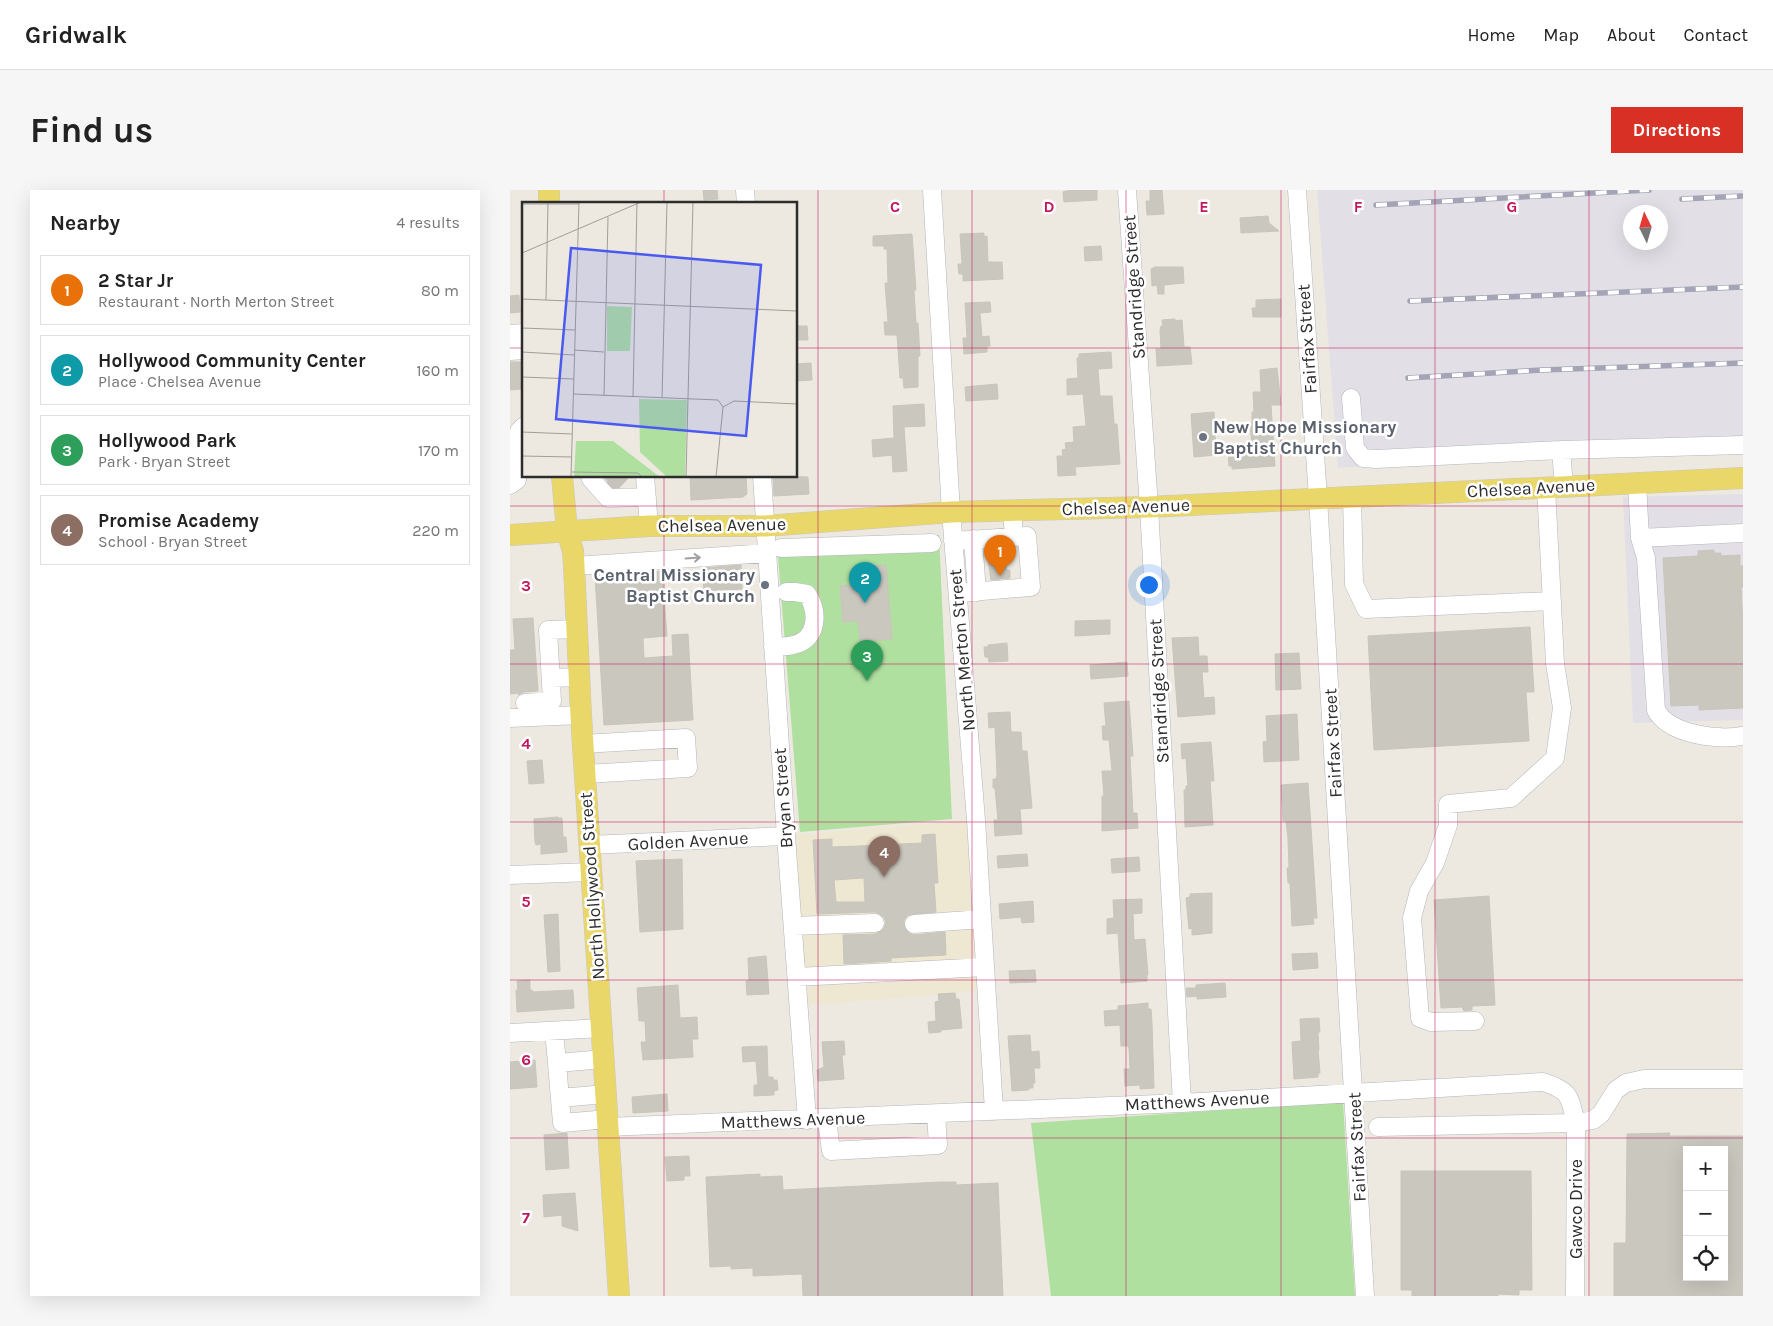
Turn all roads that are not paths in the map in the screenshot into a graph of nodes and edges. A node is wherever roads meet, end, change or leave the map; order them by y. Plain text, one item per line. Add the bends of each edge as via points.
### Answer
1 (932, 190) edge
2 (1128, 190) edge
3 (1297, 190) edge
4 (1351, 398) dead end
5 (522, 428) edge
6 (1743, 445) edge
7 (1561, 450) junction
8 (562, 478) edge
9 (590, 478) edge
10 (645, 478) edge
11 (762, 478) edge
12 (1743, 478) edge
13 (1637, 483) junction
14 (510, 485) edge
15 (622, 485) tunnel mouth
16 (1555, 487) junction
17 (1352, 496) junction
18 (647, 497) junction
19 (1318, 498) junction
20 (1149, 507) junction
21 (1012, 510) junction
22 (951, 512) junction
23 (886, 517) junction
24 (836, 521) junction
25 (649, 526) junction
26 (765, 526) junction
27 (567, 531) junction
28 (1743, 533) edge
29 (510, 535) edge
30 (1014, 537) junction
31 (1640, 538) junction
32 (973, 539) junction
33 (953, 541) junction
34 (932, 542) dead end
35 (888, 544) junction
36 (837, 545) junction
37 (774, 550) junction
38 (574, 566) junction
39 (786, 592) dead end
40 (977, 592) junction
41 (958, 593) junction
42 (1552, 601) junction
43 (577, 628) junction
44 (773, 647) junction
45 (579, 677) junction
46 (551, 678) junction
47 (525, 703) dead end
48 (581, 715) junction
49 (510, 718) edge
50 (1743, 736) edge
51 (583, 744) junction
52 (585, 774) junction
53 (786, 836) junction
54 (590, 845) junction
55 (591, 872) junction
56 (510, 875) edge
57 (982, 919) junction
58 (876, 923) dead end
59 (914, 924) dead end
60 (793, 926) junction
61 (985, 967) junction
62 (796, 976) junction
63 (1475, 1021) dead end
64 (602, 1028) junction
65 (554, 1031) junction
66 (510, 1033) edge
67 (604, 1059) junction
68 (557, 1062) junction
69 (1743, 1079) edge
70 (1354, 1093) junction
71 (606, 1094) junction
72 (560, 1098) junction
73 (1182, 1103) junction
74 (994, 1111) junction
75 (936, 1114) junction
76 (827, 1119) junction
77 (808, 1120) junction
78 (608, 1123) junction
79 (1576, 1123) junction
80 (1378, 1127) dead end
81 (619, 1296) edge
82 (1365, 1296) edge
83 (1576, 1296) edge

1 - 22 street, North Merton Street
2 - 20 street, Standridge Street
3 - 19 street, Fairfax Street
4 - 7 street via 1355,448 1363,458
5 - 14 street via 518,436 519,474
6 - 7 street
7 - 16 street
8 - 27 main road, North Hollywood Street
9 - 18 street via 608,498
10 - 18 street
11 - 26 street, Bryan Street
12 - 13 main road, Chelsea Avenue
13 - 16 main road, Chelsea Avenue
13 - 31 street
15 - 18 street
16 - 17 main road, Chelsea Avenue
16 - 42 street
17 - 19 main road, Chelsea Avenue
17 - 42 street via 1354,584 1366,609
18 - 25 street
19 - 20 main road, Chelsea Avenue
19 - 70 street, Fairfax Street
20 - 21 main road, Chelsea Avenue
20 - 73 street, Standridge Street
21 - 22 main road, Chelsea Avenue
21 - 30 street
22 - 23 main road, Chelsea Avenue
22 - 33 street, North Merton Street
23 - 24 main road, Chelsea Avenue
23 - 35 street
24 - 26 main road, Chelsea Avenue
24 - 36 street
25 - 26 main road, Chelsea Avenue
25 - 27 main road, Chelsea Avenue
26 - 37 street, Bryan Street
27 - 29 main road, Chelsea Avenue
27 - 38 main road, North Hollywood Street
28 - 31 street
30 - 32 street
30 - 40 street via 1027,536 1031,587
31 - 50 street via 1646,558 1656,710 1673,726 1707,737
32 - 33 street
32 - 40 street
33 - 41 street, North Merton Street
34 - 35 street
35 - 36 street
36 - 37 street
38 -> 37 street
37 - 44 street, Bryan Street
38 - 43 main road, North Hollywood Street
39 - 44 street via 807,594 816,620 812,633 801,642
40 - 41 street
41 - 57 street, North Merton Street
42 - 63 street via 1555,663 1562,708 1555,758 1511,798 1448,804 1448,825 1435,863 1418,891 1412,918 1420,1018 1430,1022
43 - 45 main road, North Hollywood Street
43 - 46 street via 548,630
44 - 53 street, Bryan Street
45 - 46 street
45 - 48 main road, North Hollywood Street
46 - 47 street via 552,701
48 - 49 street
48 - 51 main road, North Hollywood Street
51 - 52 main road, North Hollywood Street
51 - 52 street via 686,738 688,768
52 - 54 main road, North Hollywood Street
53 - 54 street, Golden Avenue
53 - 60 street, Bryan Street
54 - 55 main road, North Hollywood Street
55 - 56 street
55 - 64 main road, North Hollywood Street
57 - 59 street
57 - 61 street, North Merton Street
58 - 60 street
60 - 62 street, Bryan Street
61 - 62 street
61 - 74 street, North Merton Street
62 - 77 street, Bryan Street
64 - 65 street
64 - 67 main road, North Hollywood Street
65 - 66 street
65 - 68 street
67 - 68 street
67 - 71 main road, North Hollywood Street
68 - 72 street
69 - 79 street via 1644,1079 1626,1083 1616,1090 1601,1114 1592,1120
70 - 73 street, Matthews Avenue
70 - 79 street, Matthews Avenue via 1543,1082 1560,1088 1570,1097
70 - 82 street, Fairfax Street
71 - 72 street
71 - 78 main road, North Hollywood Street
72 - 78 street, Matthews Avenue via 562,1123
73 - 74 street, Matthews Avenue
74 - 75 street, Matthews Avenue
75 - 76 street, Matthews Avenue
75 - 76 street via 938,1145 831,1151
76 - 77 street, Matthews Avenue
77 - 78 street, Matthews Avenue
78 - 81 main road, North Hollywood Street
79 - 80 street
79 - 83 street, Gawco Drive

